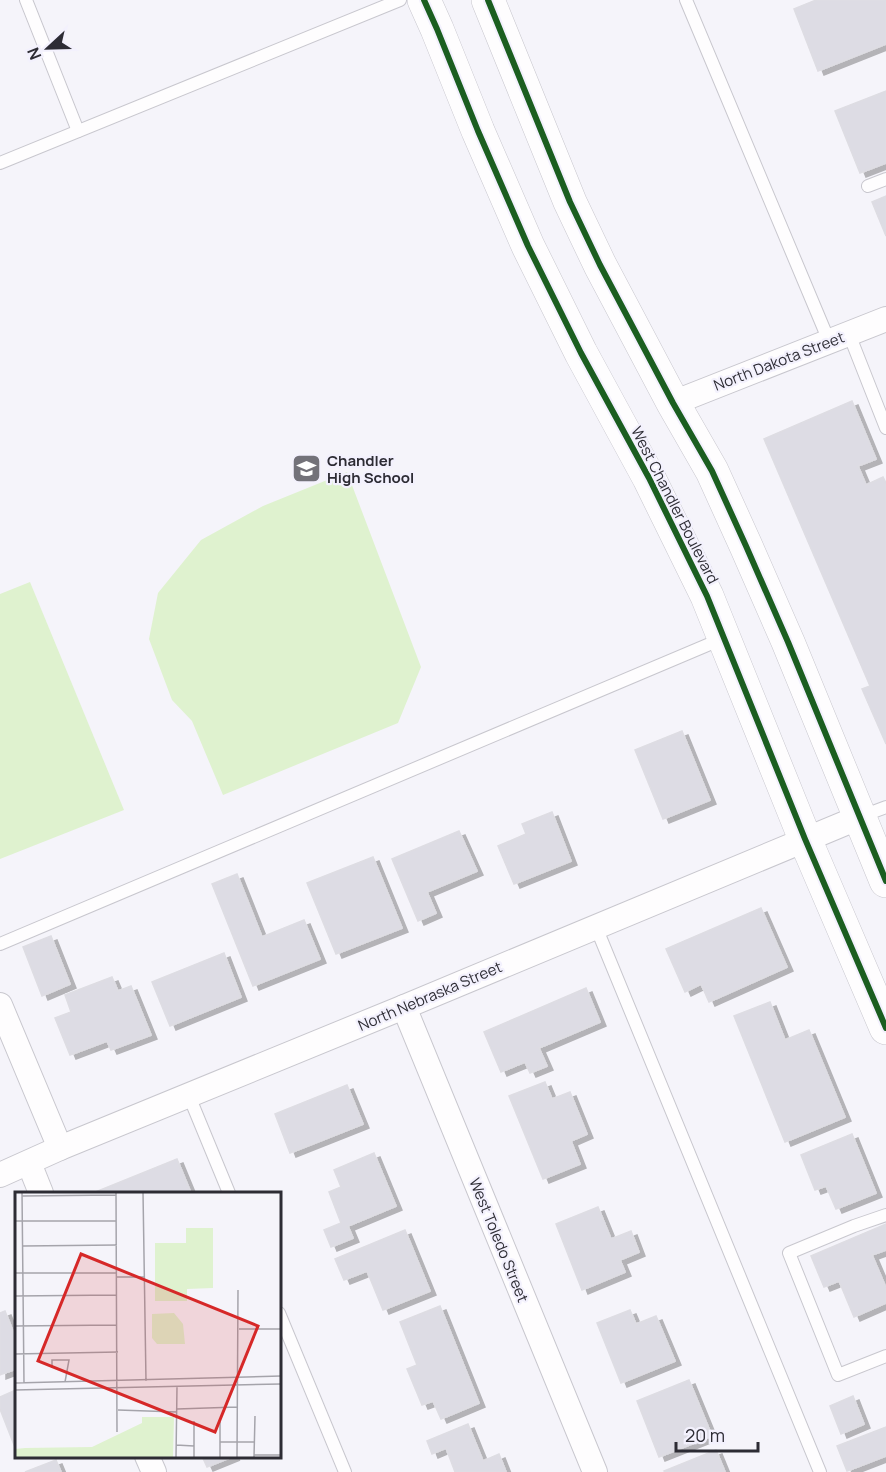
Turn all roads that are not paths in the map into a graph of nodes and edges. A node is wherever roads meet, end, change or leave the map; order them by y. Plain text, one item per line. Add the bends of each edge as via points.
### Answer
1 (26, 0) edge
2 (400, 0) edge
3 (424, 0) edge
4 (488, 0) edge
5 (686, 0) edge
6 (78, 131) junction
7 (0, 164) edge
8 (886, 179) edge
9 (868, 186) dead end
10 (886, 320) edge
11 (839, 338) junction
12 (673, 403) junction
13 (886, 428) edge
14 (725, 638) junction
15 (873, 812) edge
16 (805, 839) junction
17 (886, 881) edge
18 (596, 927) junction
19 (0, 944) edge
20 (0, 1005) edge
21 (405, 1007) junction
22 (886, 1029) edge
23 (189, 1096) junction
24 (60, 1148) junction
25 (29, 1163) junction
26 (0, 1175) edge
27 (41, 1192) edge
28 (229, 1192) edge
29 (886, 1215) edge
30 (280, 1315) edge
31 (886, 1356) edge
32 (148, 1457) edge
33 (154, 1472) edge
34 (345, 1472) edge
35 (595, 1472) edge
36 (820, 1472) edge

1 - 6 lane
2 - 6 lane
3 - 14 main road, West Chandler Boulevard via 528,246 649,478
4 - 12 main road via 570,202
5 - 11 lane
6 - 7 lane
8 - 9 lane
10 - 11 street, North Dakota Street
11 - 12 street, North Dakota Street
11 - 13 lane
12 - 15 main road via 712,471 788,642
14 - 16 main road, West Chandler Boulevard
14 - 19 lane
15 - 16 street, North Nebraska Street
15 - 17 main road
16 - 18 street, North Nebraska Street
16 - 22 main road, West Chandler Boulevard
18 - 21 street, North Nebraska Street
18 - 36 lane
20 - 24 street
21 - 23 street, North Nebraska Street
21 - 35 street, West Toledo Street
23 - 24 street, North Nebraska Street
23 - 28 lane
24 - 25 street, North Nebraska Street
25 - 26 street, North Nebraska Street
25 - 27 street
29 - 31 lane via 789,1252 838,1374
30 - 34 lane
32 - 33 street

